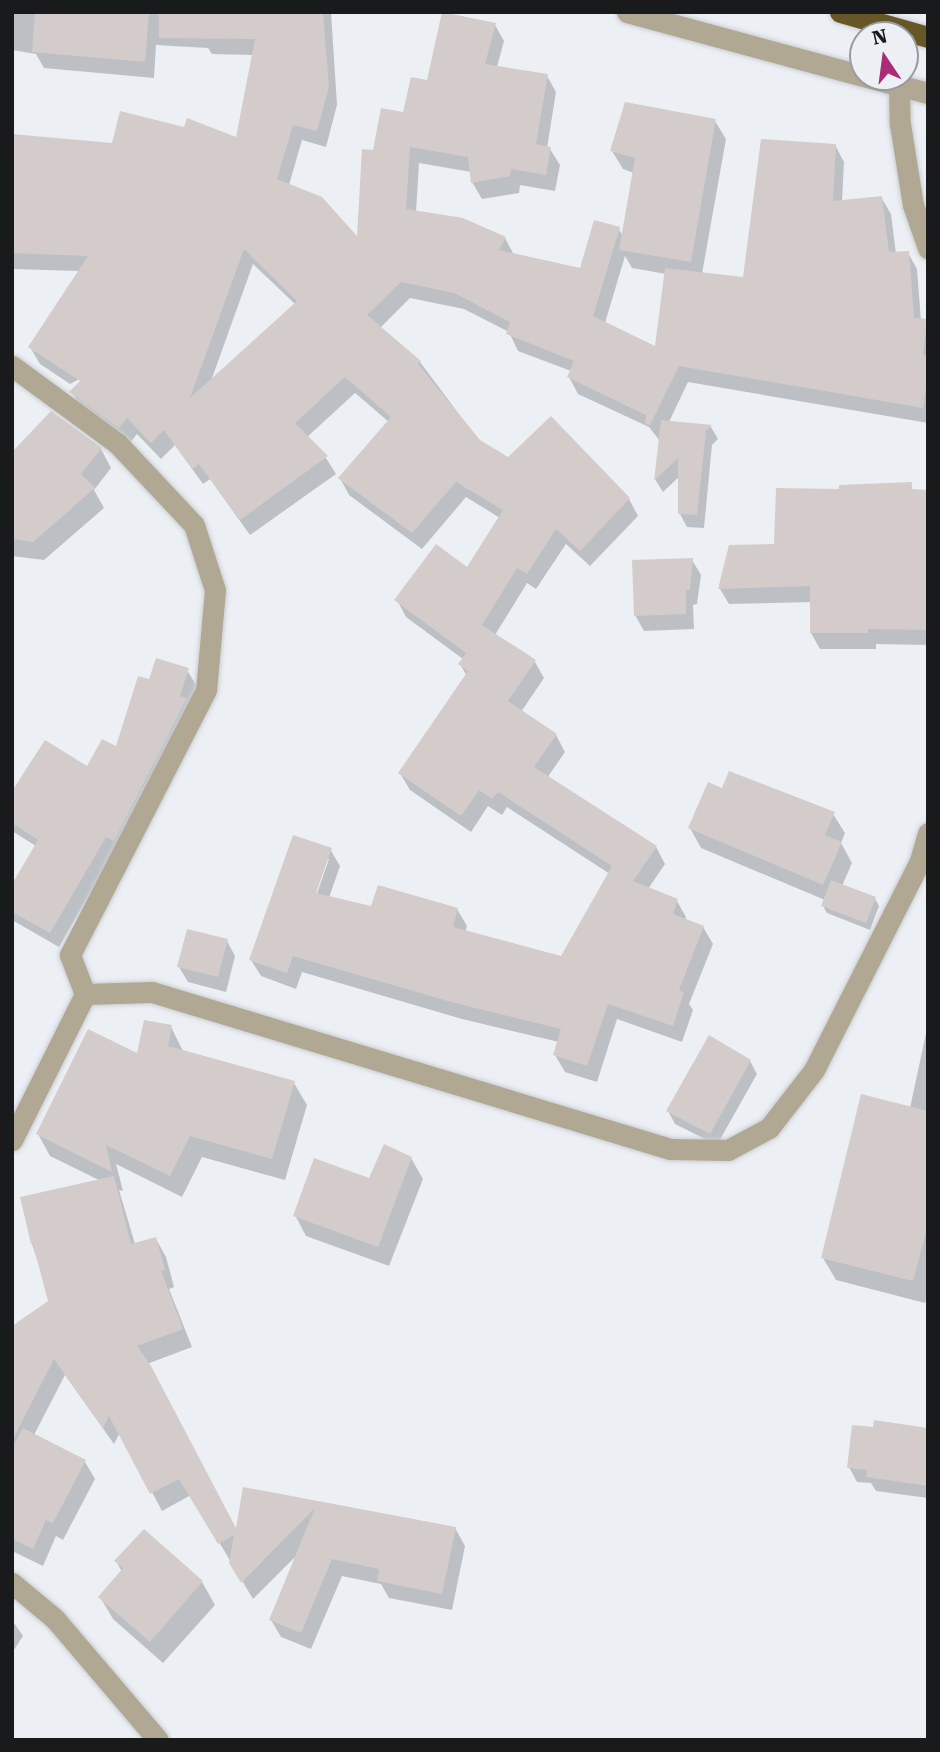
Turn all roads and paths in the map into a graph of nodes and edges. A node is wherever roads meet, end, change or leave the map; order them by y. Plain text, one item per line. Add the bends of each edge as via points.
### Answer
1 (627, 12) edge
2 (840, 12) edge
3 (928, 37) edge
4 (849, 72) edge
5 (899, 91) edge
6 (928, 247) edge
7 (12, 366) edge
8 (928, 833) edge
9 (85, 995) junction
10 (12, 1140) edge
11 (12, 1583) edge
12 (158, 1740) edge

1 - 4 street
2 - 3 highway
5 - 6 street via 913,205
7 - 9 street via 117,443 194,525 215,590 206,690 70,955
8 - 9 street via 920,861 814,1070 769,1128 728,1150 670,1149 152,992
9 - 10 street
11 - 12 street via 55,1619

